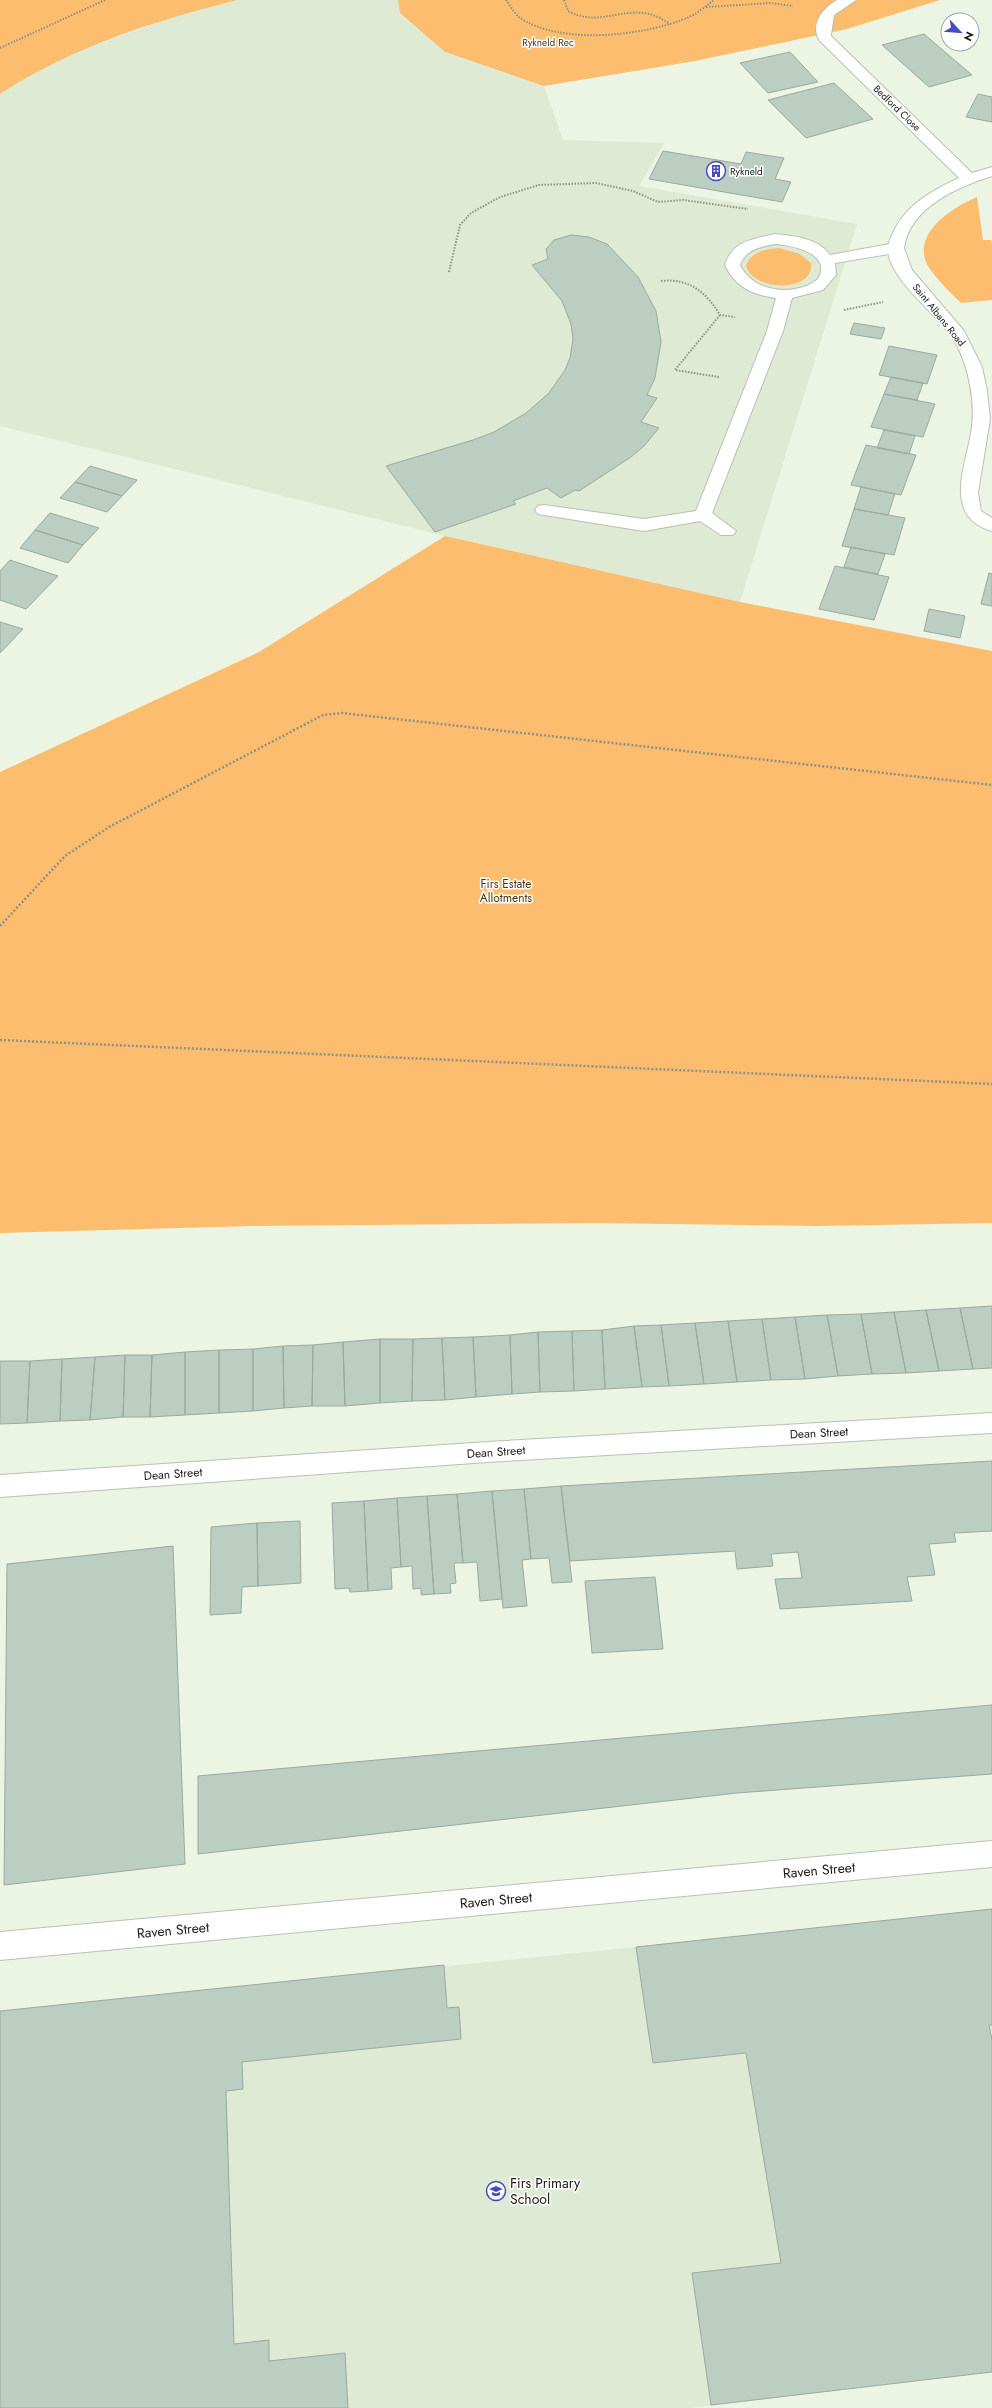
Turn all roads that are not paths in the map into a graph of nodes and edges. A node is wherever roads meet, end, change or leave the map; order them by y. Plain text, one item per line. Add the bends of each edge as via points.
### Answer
1 (849, 0) edge
2 (992, 171) edge
3 (969, 179) junction
4 (896, 248) junction
5 (827, 260) junction
6 (785, 295) junction
7 (544, 510) dead end
8 (703, 515) junction
9 (992, 525) edge
10 (727, 531) dead end
11 (992, 1423) edge
12 (0, 1486) edge
13 (992, 1854) edge
14 (0, 1946) edge

1 - 3 street, Bedford Close via 832,8 825,17 822,27 825,38
2 - 3 street
3 - 4 street via 935,196 916,213 901,233
4 - 5 street
4 - 9 street, Saint Albans Road via 900,263 908,277 963,343 976,373 982,410 978,449 968,500 974,514
5 - 6 street via 830,268 822,284 806,292
5 - 6 street via 819,251 807,244 780,239 759,241 746,246 736,254 732,263 733,272 741,281 753,289
6 - 8 street via 781,314
7 - 8 street via 644,525
8 - 10 street
11 - 12 street, Dean Street via 488,1452
13 - 14 street, Raven Street

